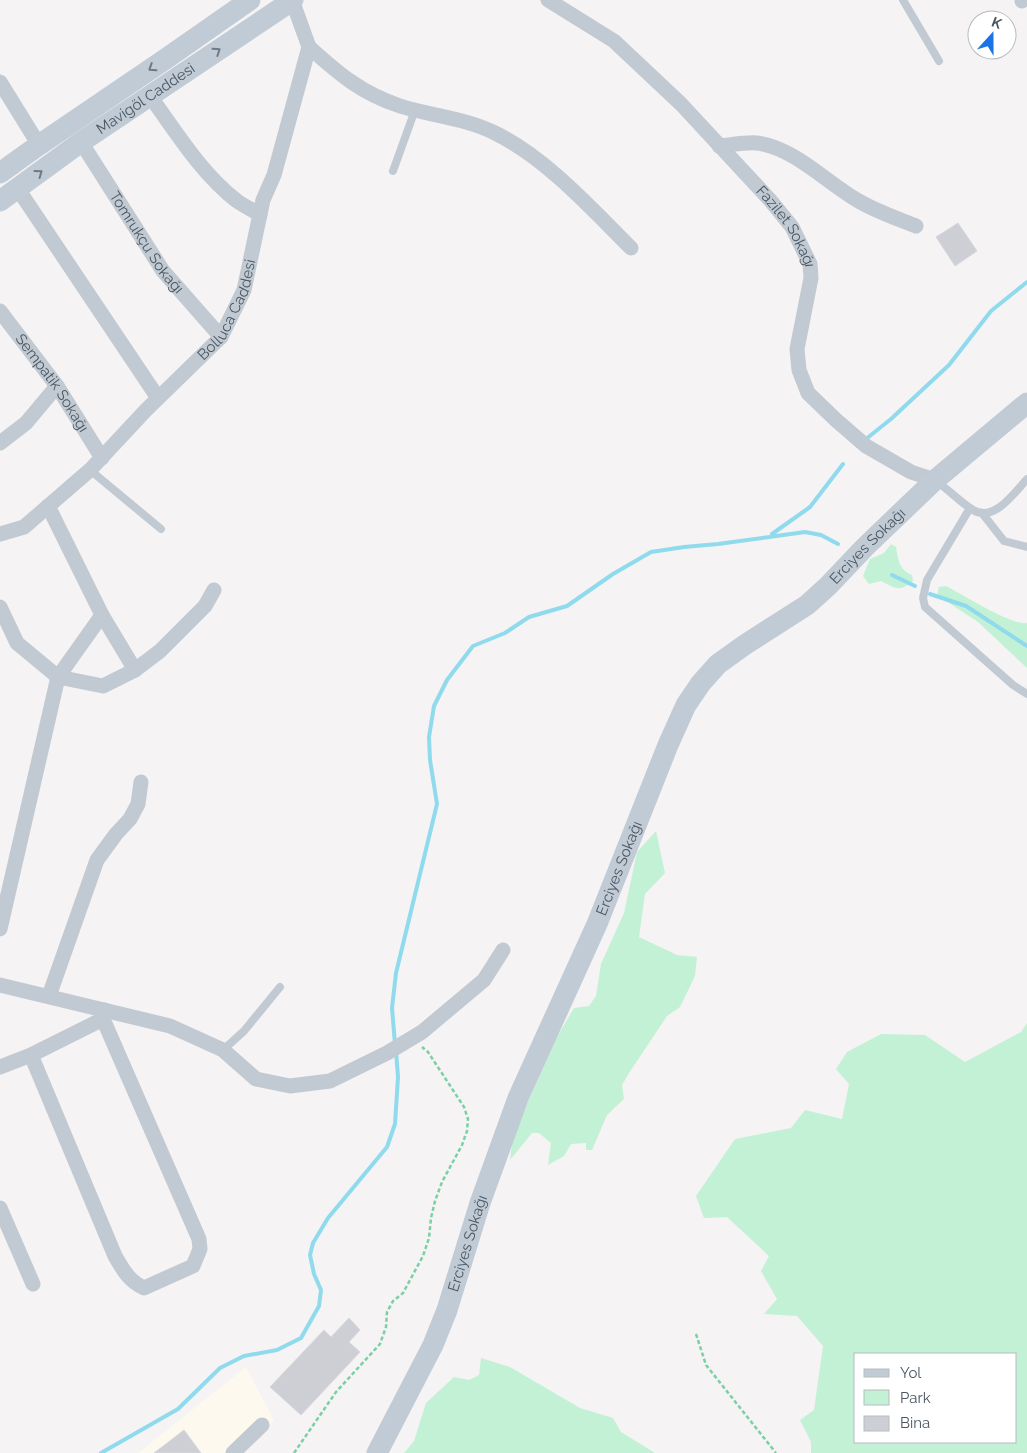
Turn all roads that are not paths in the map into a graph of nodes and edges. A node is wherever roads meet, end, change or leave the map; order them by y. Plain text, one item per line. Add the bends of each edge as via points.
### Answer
1 (250, 0) edge
2 (292, 0) edge
3 (548, 0) edge
4 (903, 0) edge
5 (309, 47) junction
6 (939, 62) dead end
7 (0, 82) edge
8 (150, 96) junction
9 (415, 110) junction
10 (81, 142) junction
11 (39, 145) junction
12 (719, 146) junction
13 (393, 171) dead end
14 (0, 173) edge
15 (18, 188) junction
16 (0, 201) edge
17 (260, 215) junction
18 (916, 226) dead end
19 (631, 248) dead end
20 (0, 311) edge
21 (221, 337) junction
22 (57, 386) junction
23 (158, 398) junction
24 (1027, 403) edge
25 (0, 443) edge
26 (102, 458) junction
27 (90, 470) junction
28 (1027, 479) edge
29 (935, 480) junction
30 (48, 506) junction
31 (970, 508) junction
32 (982, 513) junction
33 (161, 529) dead end
34 (0, 534) edge
35 (1027, 547) edge
36 (214, 590) dead end
37 (0, 607) edge
38 (102, 615) junction
39 (135, 670) junction
40 (58, 677) junction
41 (1027, 694) edge
42 (141, 782) dead end
43 (0, 929) edge
44 (503, 950) dead end
45 (0, 984) edge
46 (280, 987) dead end
47 (49, 996) junction
48 (104, 1014) junction
49 (223, 1050) junction
50 (31, 1055) junction
51 (0, 1067) edge
52 (0, 1208) edge
53 (33, 1284) dead end
54 (262, 1425) dead end
55 (233, 1453) edge
56 (377, 1453) edge

1 -> 11 street, Mavigöl Caddesi
2 - 5 street
8 -> 2 street, Mavigöl Caddesi
3 - 12 street, Fazilet Sokağı via 614,41 681,104
4 - 6 lane
5 - 9 street via 365,92
5 - 17 street, Bolluca Caddesi
7 - 11 street
8 - 10 street, Mavigöl Caddesi
8 - 17 street via 213,178 236,200
9 - 13 lane
9 - 19 street via 473,124 513,142 539,161
15 -> 10 street, Mavigöl Caddesi
10 - 21 street, Tomrukçu Sokağı via 163,271
11 - 14 street, Mavigöl Caddesi
12 - 18 street via 758,143 777,149 858,201
12 - 29 street, Fazilet Sokağı via 792,227 810,264 811,278 797,349 799,370 808,393 866,446 911,472
15 - 16 street, Mavigöl Caddesi
15 - 23 street
17 - 21 street, Bolluca Caddesi via 244,290
20 - 22 street, Sempatik Sokağı
21 - 23 street, Bolluca Caddesi
22 - 25 street via 26,423
22 - 26 street, Sempatik Sokağı
23 - 26 street, Bolluca Caddesi
24 - 29 street, Erciyes Sokağı
26 - 27 street, Bolluca Caddesi
27 - 30 street, Bolluca Caddesi
27 - 33 lane
28 - 32 lane via 998,508
29 - 31 lane
29 - 56 street, Erciyes Sokağı via 807,605 718,664 686,705 596,924 518,1098 433,1345
30 - 34 street, Bolluca Caddesi via 24,527
30 - 38 street
31 - 32 lane
31 - 41 lane via 927,580 923,598 925,607
32 - 35 lane via 1004,541
36 - 39 street via 205,606 160,651
37 - 40 street via 17,643
38 - 39 street
38 - 40 street
39 - 40 street via 104,686
40 - 43 street
42 - 47 street via 138,804 130,819 97,860
44 - 49 street via 484,980 422,1032 330,1081 290,1086 256,1078
45 - 47 street
46 - 49 lane
47 - 48 street
48 - 49 street via 170,1026
48 - 50 street
48 - 50 street via 199,1239 200,1249 193,1266 144,1288 127,1276 115,1256
50 - 51 street
52 - 53 street
54 - 55 street

